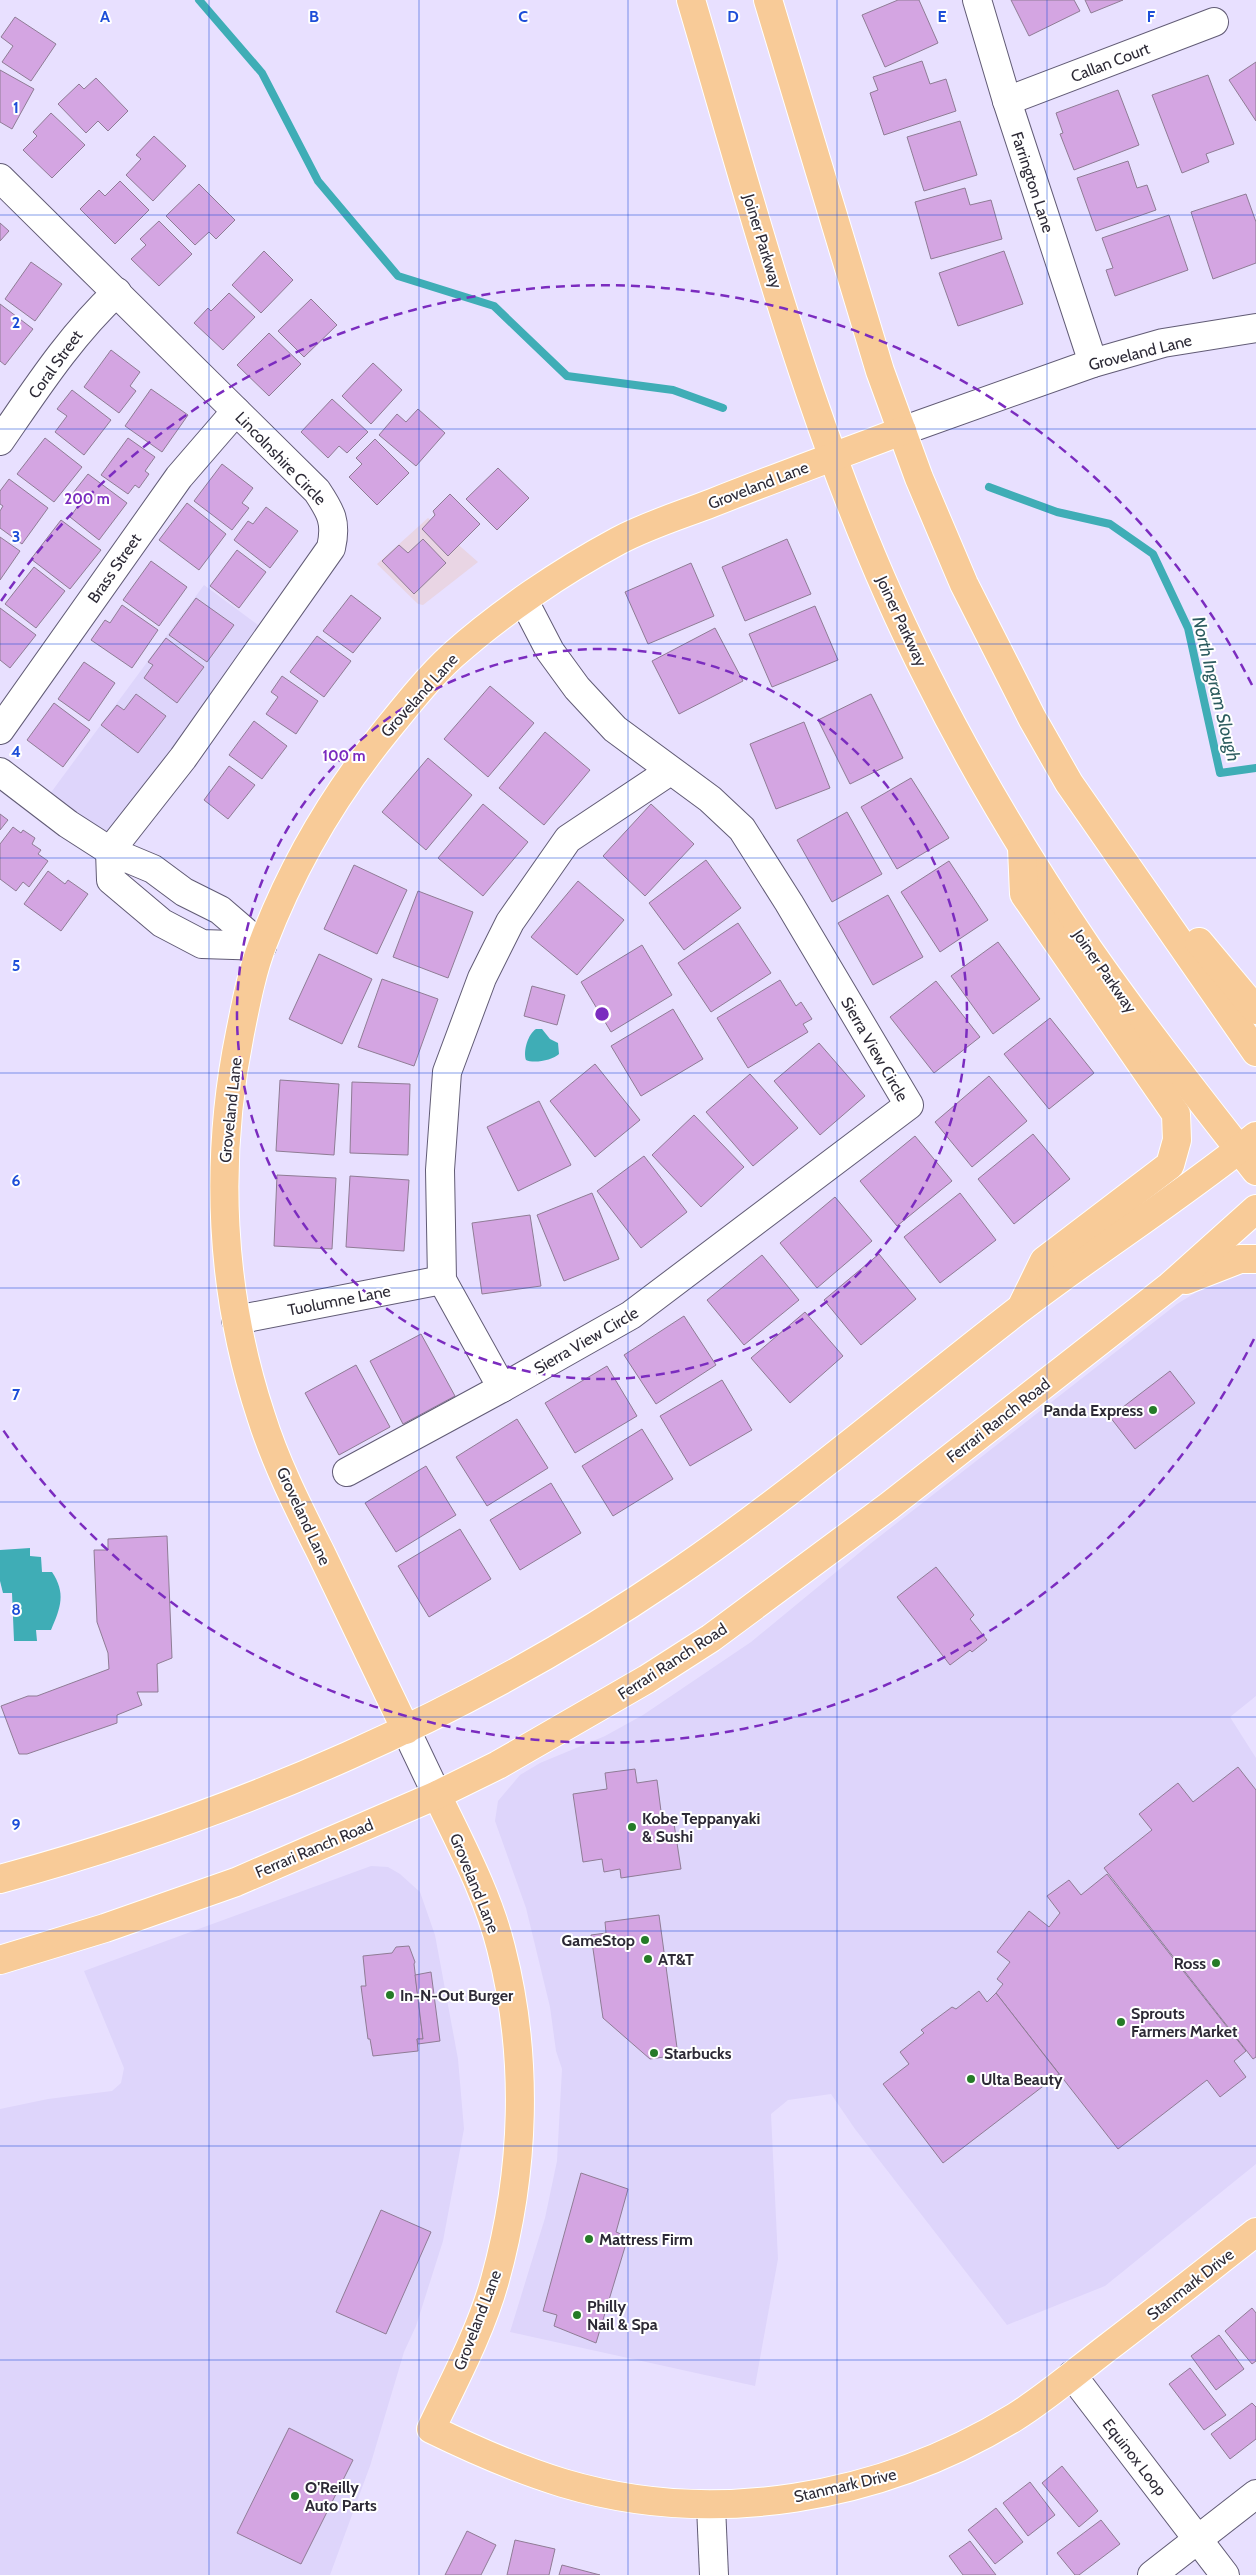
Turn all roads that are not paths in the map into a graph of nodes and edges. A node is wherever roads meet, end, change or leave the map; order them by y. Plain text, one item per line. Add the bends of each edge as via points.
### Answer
1 (691, 0) edge
2 (768, 0) edge
3 (976, 0) edge
4 (1214, 22) dead end
5 (1007, 101) junction
6 (0, 178) edge
7 (117, 292) junction
8 (1256, 328) edge
9 (1093, 363) junction
10 (236, 411) junction
11 (902, 431) junction
12 (0, 441) edge
13 (831, 457) junction
14 (524, 601) junction
15 (0, 730) edge
16 (670, 771) junction
17 (0, 772) edge
18 (1080, 800) junction
19 (1022, 845) junction
20 (110, 851) junction
21 (262, 946) junction
22 (1256, 1010) edge
23 (1256, 1052) edge
24 (1248, 1143) edge
25 (1256, 1171) edge
26 (1256, 1209) edge
27 (1256, 1259) edge
28 (442, 1280) junction
29 (1170, 1286) junction
30 (1021, 1308) junction
31 (236, 1320) junction
32 (502, 1388) junction
33 (347, 1472) dead end
34 (406, 1730) junction
35 (437, 1795) junction
36 (0, 1879) edge
37 (0, 1960) edge
38 (1256, 2232) edge
39 (1072, 2375) junction
40 (431, 2429) joint
41 (1256, 2494) edge
42 (711, 2506) junction
43 (1198, 2538) junction
44 (714, 2575) edge
45 (1152, 2575) edge
46 (1225, 2575) edge

1 - 13 main road, Joiner Parkway
2 - 11 main road via 880,371
3 - 5 street, Farrington Lane
4 - 5 street, Callan Court
5 - 9 street, Farrington Lane
6 - 7 street, Lincolnshire Circle
7 - 10 street, Lincolnshire Circle
7 - 12 street, Coral Street via 64,349
8 - 9 street, Groveland Lane via 1163,343
9 - 11 street, Groveland Lane
10 - 15 street, Brass Street via 178,477
10 - 20 street, Lincolnshire Circle via 317,491 330,511 335,530 331,548 183,758
11 - 13 main road, Groveland Lane
11 - 18 main road via 964,584 1032,718
13 - 14 main road, Groveland Lane via 642,530 587,560
13 - 19 main road, Joiner Parkway via 927,677
14 - 16 street via 550,651 577,688 615,729
14 - 21 main road, Groveland Lane via 450,658 360,762 318,827
16 - 28 street via 568,839 510,922 482,978 447,1072 440,1170
16 - 32 street, Sierra View Circle via 710,799 742,829 790,903 909,1105 631,1315
17 - 20 street via 68,824
18 - 22 main road
18 - 23 main road
19 - 24 main road, Joiner Parkway via 1145,1028
19 - 30 main road via 1024,894 1176,1114 1177,1140 1170,1165 1044,1261
20 - 21 street via 153,868 184,892 220,910
20 - 21 street via 111,880 162,923 202,944
21 - 31 main road, Groveland Lane via 231,1074 225,1135 222,1193 226,1258
24 - 25 main road, Joiner Parkway
24 - 30 main road
26 - 29 main road, Ferrari Ranch Road
27 - 29 main road via 1240,1259
28 - 31 street, Tuolumne Lane
28 - 32 street
29 - 35 main road, Ferrari Ranch Road via 889,1506 712,1638 580,1719
30 - 34 main road via 755,1517 672,1577 545,1655
31 - 34 main road, Groveland Lane via 260,1414 284,1478
32 - 33 street
34 - 35 street, Groveland Lane
34 - 36 main road via 209,1812 80,1857
35 - 37 main road, Ferrari Ranch Road via 236,1882 105,1928
35 - 40 main road, Groveland Lane via 482,1893 501,1947 512,2000 522,2106 509,2218 495,2281
38 - 39 main road, Stanmark Drive
39 - 42 main road, Stanmark Drive via 1016,2416 969,2443 916,2466 820,2494
39 - 43 street, Equinox Loop
40 - 42 main road, Stanmark Drive via 485,2455 565,2484 654,2501
41 - 43 street
42 - 44 street
43 - 45 street
43 - 46 street, Equinox Loop

